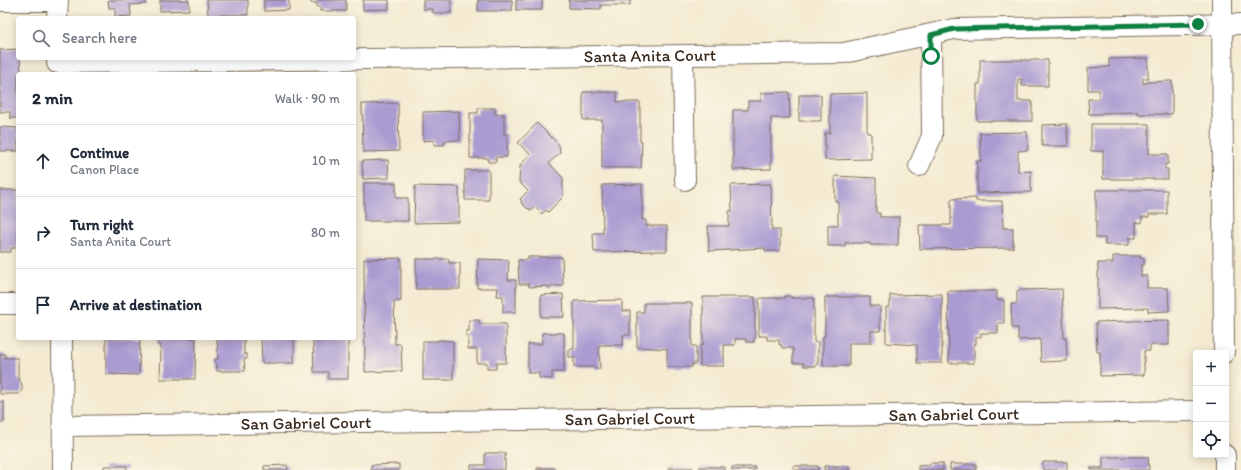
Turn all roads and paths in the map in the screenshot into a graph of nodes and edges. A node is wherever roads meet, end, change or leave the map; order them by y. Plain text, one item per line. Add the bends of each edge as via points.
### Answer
1 (1222, 0) edge
2 (0, 1) edge
3 (58, 6) edge
4 (1232, 24) edge
5 (931, 35) junction
6 (683, 55) junction
7 (57, 65) edge
8 (919, 166) dead end
9 (685, 180) dead end
10 (0, 304) edge
11 (16, 304) edge
12 (62, 340) edge
13 (1224, 350) edge
14 (1193, 411) edge
15 (63, 426) junction
16 (1225, 458) edge
17 (63, 470) edge
18 (1225, 470) edge

1 - 4 street
2 - 3 street
4 - 5 street, Santa Anita Court via 954,29
4 - 13 street
5 - 6 street, Santa Anita Court via 844,53
5 - 8 street via 932,136
6 - 7 street, Santa Anita Court
6 - 9 street
10 - 11 street
12 - 15 street
14 - 15 street, San Gabriel Court
15 - 17 street
16 - 18 street

